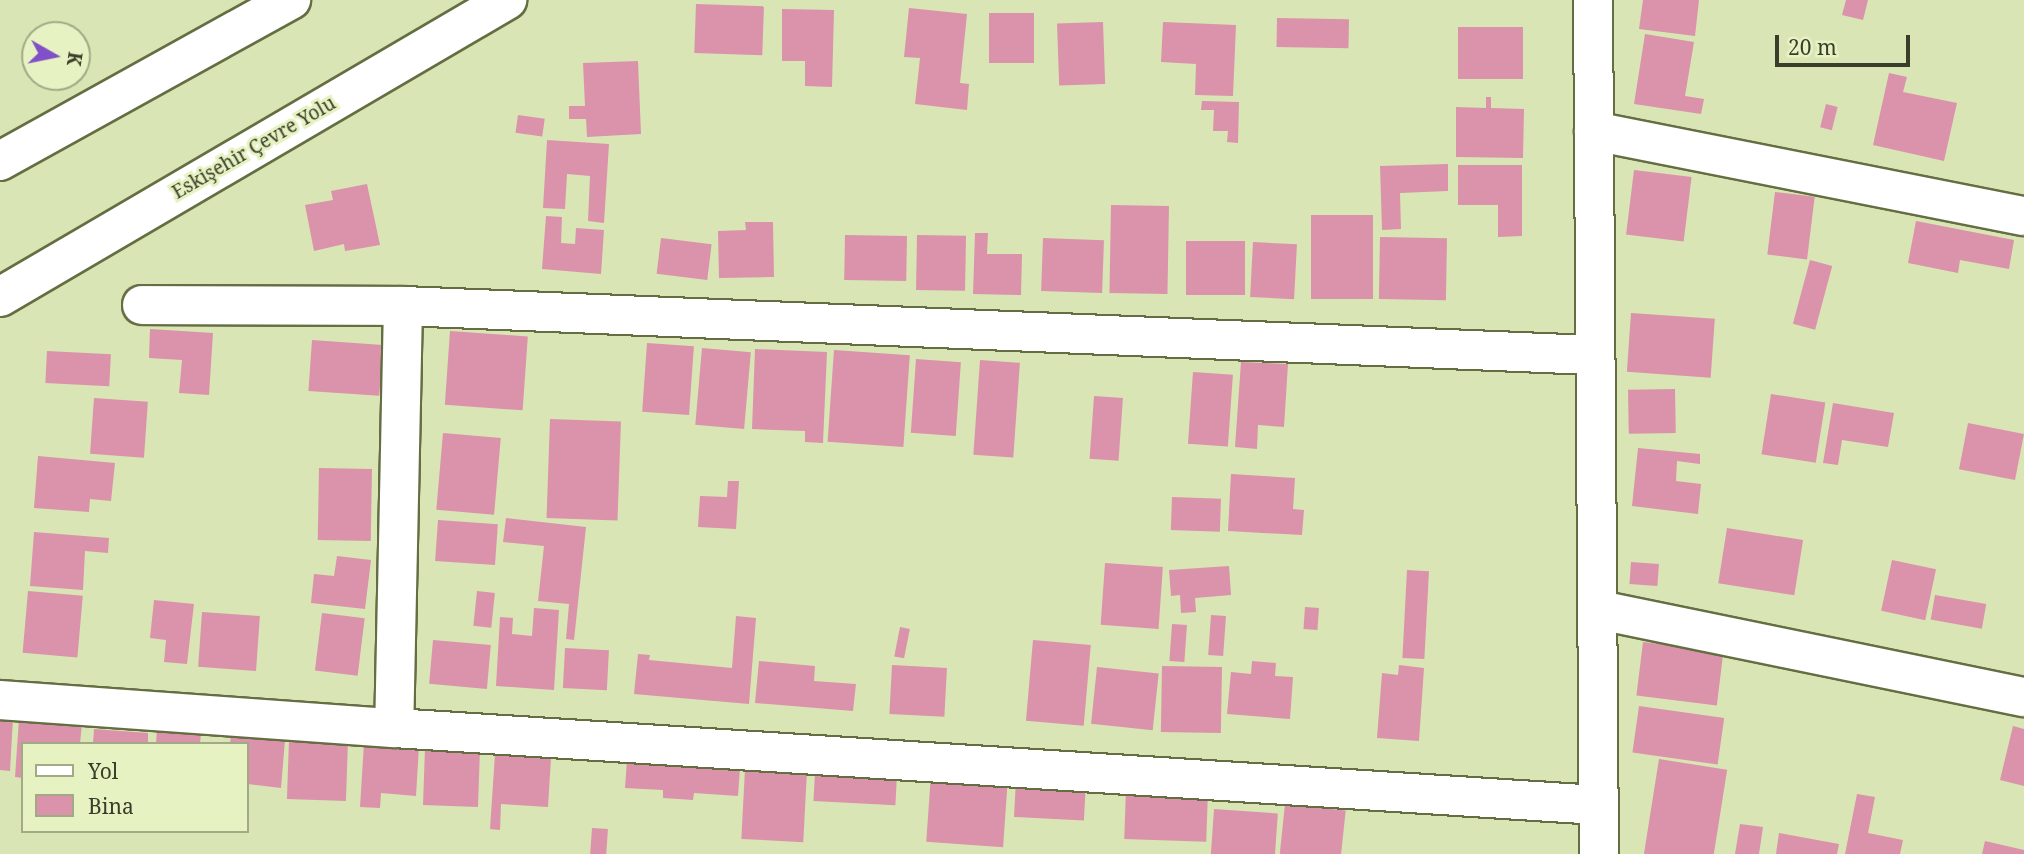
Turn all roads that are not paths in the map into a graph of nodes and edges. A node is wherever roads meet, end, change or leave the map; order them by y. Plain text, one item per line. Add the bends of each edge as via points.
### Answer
1 (291, 0) edge
2 (507, 0) edge
3 (1593, 0) edge
4 (1594, 131) junction
5 (0, 161) edge
6 (2024, 216) edge
7 (0, 297) edge
8 (142, 305) dead end
9 (403, 306) junction
10 (1594, 355) junction
11 (1599, 610) junction
12 (2024, 698) edge
13 (0, 700) edge
14 (394, 728) junction
15 (1599, 805) junction
16 (1600, 854) edge

1 - 5 main road
2 - 7 main road, Eskişehir Çevre Yolu
3 - 4 main road
4 - 6 main road
4 - 10 main road
8 - 9 main road
9 - 10 main road
9 - 14 main road
10 - 11 main road
11 - 12 main road
11 - 15 main road
13 - 14 main road
14 - 15 main road
15 - 16 main road

